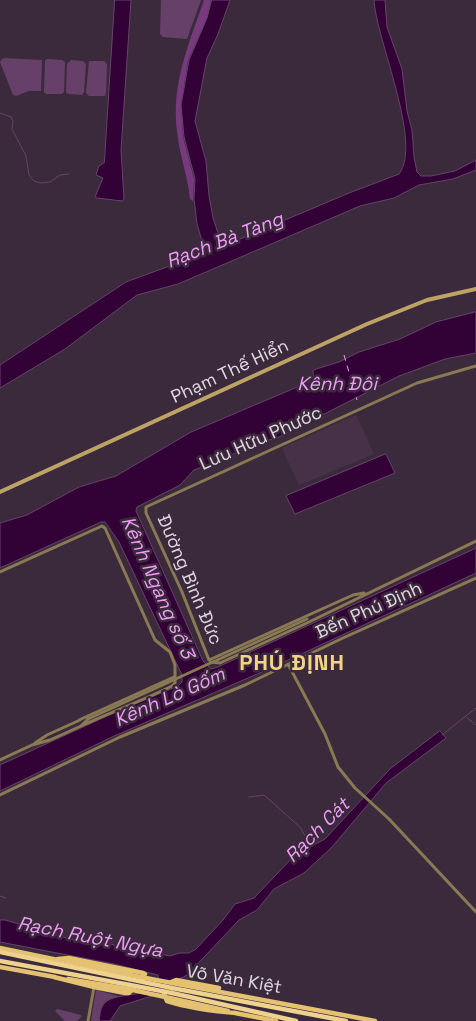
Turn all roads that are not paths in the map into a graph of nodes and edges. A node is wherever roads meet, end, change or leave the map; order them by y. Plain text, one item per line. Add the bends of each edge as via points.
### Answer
1 (476, 289) edge
2 (476, 366) edge
3 (0, 492) edge
4 (145, 510) joint
5 (476, 541) edge
6 (0, 572) edge
7 (476, 578) edge
8 (368, 593) junction
9 (339, 602) junction
10 (341, 606) junction
11 (314, 613) junction
12 (317, 618) junction
13 (307, 619) junction
14 (209, 660) junction
15 (288, 664) junction
16 (174, 676) junction
17 (88, 719) junction
18 (78, 720) junction
19 (81, 726) junction
20 (47, 735) junction
21 (50, 740) junction
22 (32, 745) junction
23 (0, 760) edge
24 (0, 795) edge
25 (476, 912) edge
26 (0, 949) edge
27 (9, 950) junction
28 (15, 955) junction
29 (58, 959) junction
30 (0, 961) edge
31 (14, 963) junction
32 (2, 967) edge
33 (54, 977) junction
34 (129, 977) junction
35 (129, 987) junction
36 (94, 988) junction
37 (171, 990) junction
38 (250, 996) junction
39 (290, 1010) junction
40 (236, 1013) junction
41 (288, 1020) junction
42 (88, 1021) edge
43 (276, 1021) edge
44 (296, 1021) edge
45 (346, 1021) edge
46 (374, 1021) edge

1 - 3 main road, Phạm Thế Hiển via 427,300 367,324
2 - 4 street, Lưu Hữu Phước via 417,383 151,504
4 - 14 street, Đường Bình Đức
5 - 8 street
6 - 16 street via 102,526 156,640 170,652 175,665
7 - 15 street, Bến Phú Định
8 - 9 street via 353,595
8 - 10 street
9 - 10 street
9 - 11 street
10 - 12 street
11 - 13 street
11 - 14 street
12 - 13 street
12 - 14 street via 220,663 214,664
13 - 17 street, bridge
15 - 24 street, Bến Phú Định via 120,737
15 - 25 street via 325,734 338,767
16 - 18 street
16 - 19 street via 175,683 170,687
17 - 18 street
17 - 19 street
18 - 20 street
19 - 21 street
20 - 21 street
20 - 22 street
21 - 22 street
22 - 23 street
26 - 27 main road, Võ Văn Kiệt
26 - 28 highway, Võ Văn Kiệt
27 - 28 highway
27 - 29 main road, Võ Văn Kiệt
28 - 34 highway, Võ Văn Kiệt
29 - 34 main road, Võ Văn Kiệt
29 - 36 main road via 70,958 145,974 129,992
30 - 31 highway, Võ Văn Kiệt
31 - 32 highway
31 - 35 highway, Võ Văn Kiệt
32 - 33 main road, Võ Văn Kiệt
33 - 35 main road, Võ Văn Kiệt
33 - 36 main road
34 - 37 highway, Võ Văn Kiệt, bridge
35 - 37 highway, Võ Văn Kiệt, bridge
36 - 42 street
37 - 38 main road, Võ Văn Kiệt
37 - 39 highway, Võ Văn Kiệt
37 - 40 main road, Võ Văn Kiệt
37 - 41 highway, Võ Văn Kiệt
38 - 40 main road via 176,980 167,985 163,993 167,1001 176,1004
38 - 46 main road, Võ Văn Kiệt
39 - 41 highway
39 - 45 highway, Võ Văn Kiệt
40 - 43 main road, Võ Văn Kiệt
41 - 44 highway, Võ Văn Kiệt

